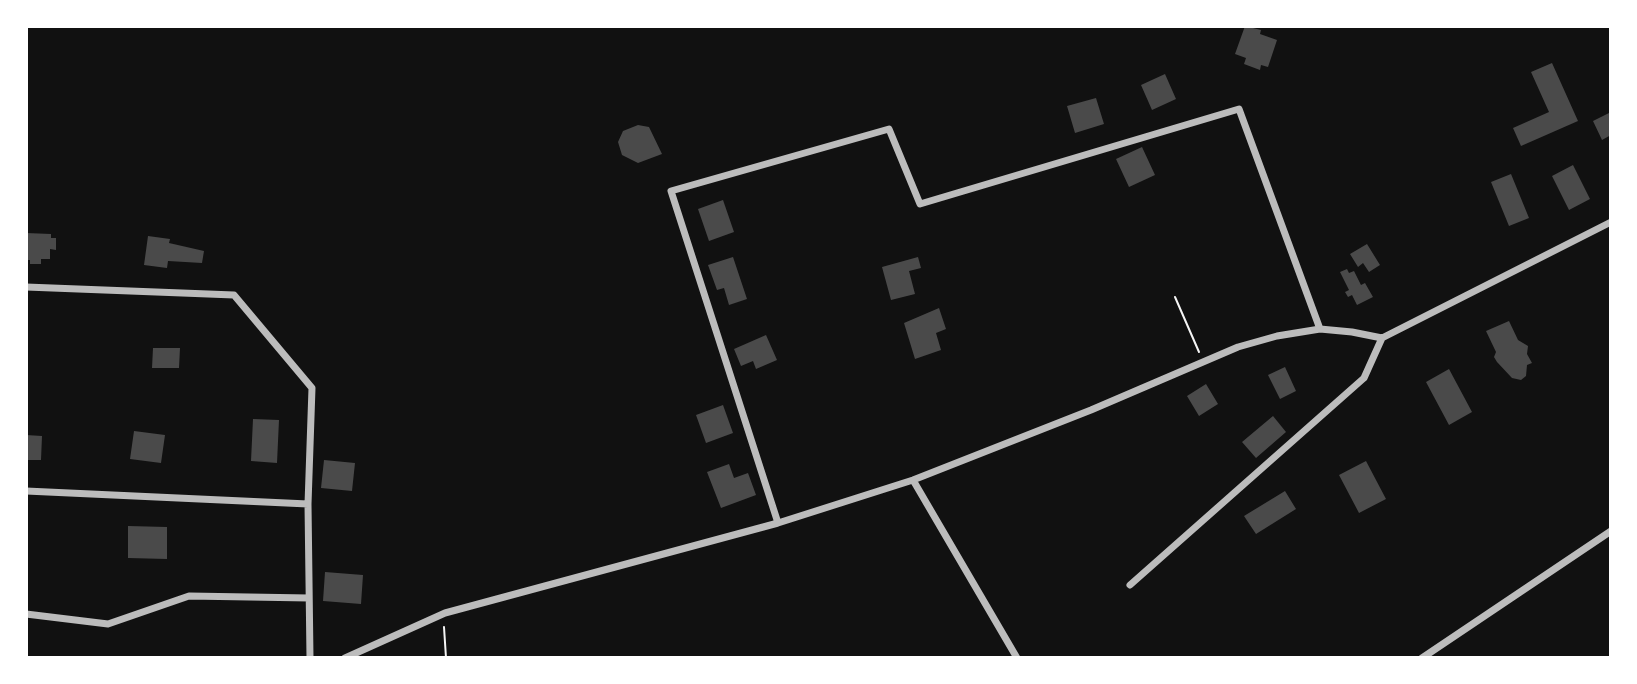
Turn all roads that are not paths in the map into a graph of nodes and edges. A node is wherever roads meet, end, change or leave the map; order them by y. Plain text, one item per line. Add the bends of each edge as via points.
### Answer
1 (1611, 222) edge
2 (26, 287) edge
3 (1320, 329) junction
4 (1382, 338) junction
5 (913, 480) junction
6 (26, 491) edge
7 (308, 504) junction
8 (778, 523) junction
9 (1611, 531) edge
10 (1130, 585) dead end
11 (309, 598) junction
12 (26, 614) edge
13 (310, 658) edge
14 (345, 658) edge
15 (1017, 658) edge
16 (1422, 658) edge

1 - 4 street
2 - 7 street via 234,295 312,388
3 - 4 street
3 - 5 street via 1277,336 1203,361
3 - 8 street via 1239,109 920,204 889,129 671,191
4 - 10 street via 1364,378
5 - 8 street
5 - 15 street
6 - 7 street
7 - 11 street
8 - 14 street via 445,613
9 - 16 street
11 - 12 street via 189,596 108,624
11 - 13 street

